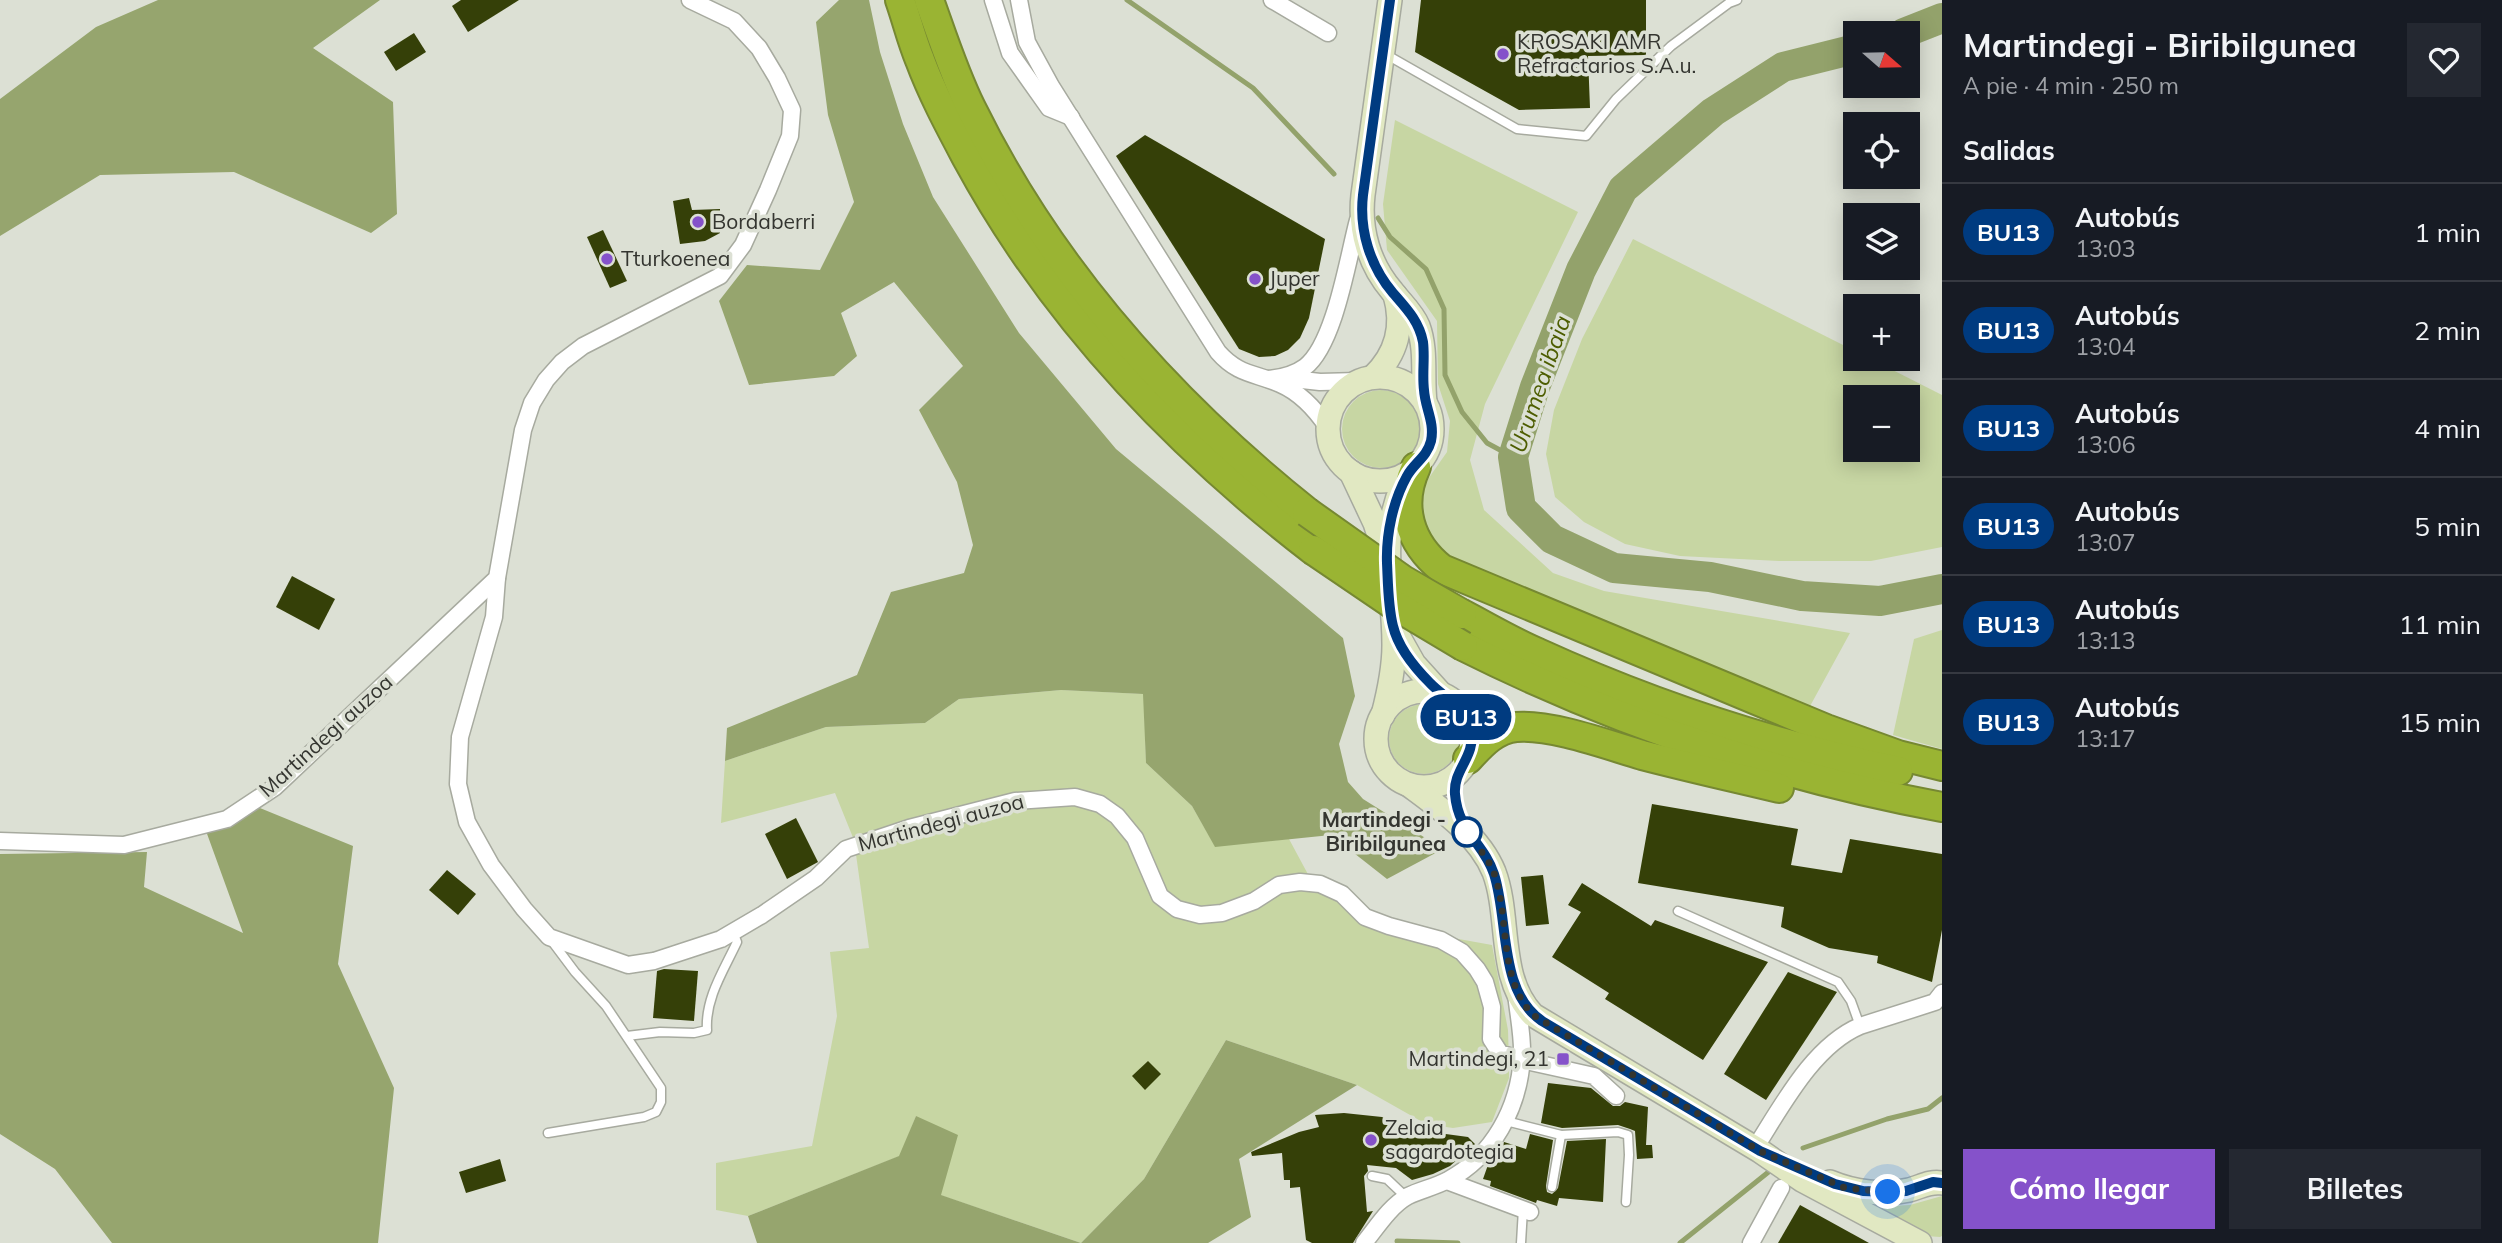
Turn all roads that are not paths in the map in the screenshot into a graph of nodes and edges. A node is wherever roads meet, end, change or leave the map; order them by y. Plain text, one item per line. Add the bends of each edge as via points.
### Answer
1 (691, 0) edge
2 (900, 0) edge
3 (929, 0) edge
4 (993, 0) edge
5 (1018, 0) edge
6 (1272, 0) edge
7 (1390, 0) edge
8 (1737, 0) edge
9 (1328, 33) dead end
10 (1383, 52) junction
11 (1071, 117) junction
12 (1361, 209) junction
13 (1395, 295) junction
14 (1273, 378) junction
15 (1365, 379) junction
16 (1425, 402) junction
17 (1328, 428) junction
18 (1412, 469) junction
19 (1351, 472) junction
20 (1387, 561) junction
21 (497, 578) junction
22 (1393, 626) junction
23 (1443, 695) junction
24 (1383, 715) junction
25 (1942, 766) edge
26 (1462, 767) junction
27 (1942, 780) edge
28 (1409, 785) junction
29 (1942, 809) edge
30 (1469, 836) junction
31 (0, 841) edge
32 (1678, 911) dead end
33 (733, 932) junction
34 (549, 937) junction
35 (1516, 989) junction
36 (1942, 993) edge
37 (1540, 1024) junction
38 (1860, 1026) junction
39 (627, 1036) junction
40 (1522, 1057) junction
41 (1616, 1096) dead end
42 (1506, 1121) junction
43 (548, 1133) dead end
44 (1561, 1135) junction
45 (1757, 1150) junction
46 (1371, 1176) dead end
47 (1447, 1181) junction
48 (1942, 1183) edge
49 (1791, 1184) junction
50 (1552, 1188) dead end
51 (1406, 1197) junction
52 (1626, 1202) dead end
53 (1526, 1211) joint
54 (1381, 1222) junction
55 (1521, 1241) edge
56 (1364, 1243) edge
57 (1381, 1243) edge
58 (1751, 1243) edge
59 (1920, 1243) edge

1 - 21 street via 734,21 759,48 792,110 790,136 743,245 720,276 583,346 546,380 531,403 523,430
2 - 29 highway, bridge via 947,121 992,204 1035,269 1143,399 1204,460 1313,550 1464,646 1648,728 1812,779
3 - 27 highway, bridge via 971,107 1057,254 1161,381 1307,512 1404,580 1536,653 1657,701 1819,752
4 - 11 street via 1010,53 1049,108
5 - 11 street via 1027,42
6 - 9 street
7 - 10 main road
8 - 10 lane via 1671,46 1616,99 1586,136 1517,130
10 - 12 main road
11 - 14 street via 1218,352 1241,371
12 - 13 main road via 1370,255
12 - 14 street via 1326,338 1305,368
13 - 15 main road via 1397,340 1388,360
13 - 16 main road via 1415,320 1422,340
14 - 15 street
14 - 17 street via 1302,397
15 - 16 main road via 1383,376 1403,381
15 - 17 main road via 1337,400
16 - 18 main road via 1431,415 1430,443
17 - 19 main road via 1336,457
18 - 19 main road via 1386,481
18 - 20 main road via 1393,515
18 - 25 highway via 1410,528 1423,551 1442,569 1826,729
19 - 20 main road
20 - 22 main road
21 - 31 street, Martindegi auzoa via 275,787 227,818 124,845
21 - 34 street via 494,617 460,737 458,784 467,822 491,865
22 - 23 main road via 1413,664
22 - 24 main road via 1393,672
23 - 24 main road via 1429,691 1403,696
23 - 26 main road via 1460,709 1471,729 1472,744
24 - 28 main road via 1377,728 1379,756 1386,769
26 - 28 main road via 1434,786
26 - 29 highway via 1500,731 1547,729 1810,795 1893,810
26 - 30 main road via 1457,806
28 - 30 main road
30 - 35 main road via 1494,872
32 - 38 lane via 1838,982
33 - 34 street, Martindegi auzoa via 654,961 628,965
33 - 39 lane via 737,943 712,995 707,1030
33 - 40 street, Martindegi auzoa via 816,878 846,849 1015,801 1075,797 1100,804 1117,816 1135,838 1160,896 1177,909 1200,915 1222,913 1279,886 1320,884 1342,894 1365,917 1441,940 1462,952 1485,982 1492,1007 1491,1039 1500,1053
34 - 39 lane
35 - 37 main road
35 - 40 street
36 - 38 street via 1935,1002
37 - 40 street
37 - 45 main road
38 - 45 street via 1826,1047
39 - 43 lane via 661,1088 656,1112 615,1124
40 - 41 street, Martindegi auzoa via 1594,1076
40 - 42 street
42 - 44 lane
42 - 47 street via 1476,1162
44 - 50 lane
44 - 52 lane via 1628,1135
45 - 48 main road via 1852,1189 1897,1192
45 - 49 main road
46 - 51 lane via 1387,1179
47 - 51 street
47 - 53 street
49 - 58 street
49 - 59 main road
51 - 54 street
53 - 55 lane
54 - 56 street
54 - 57 street

